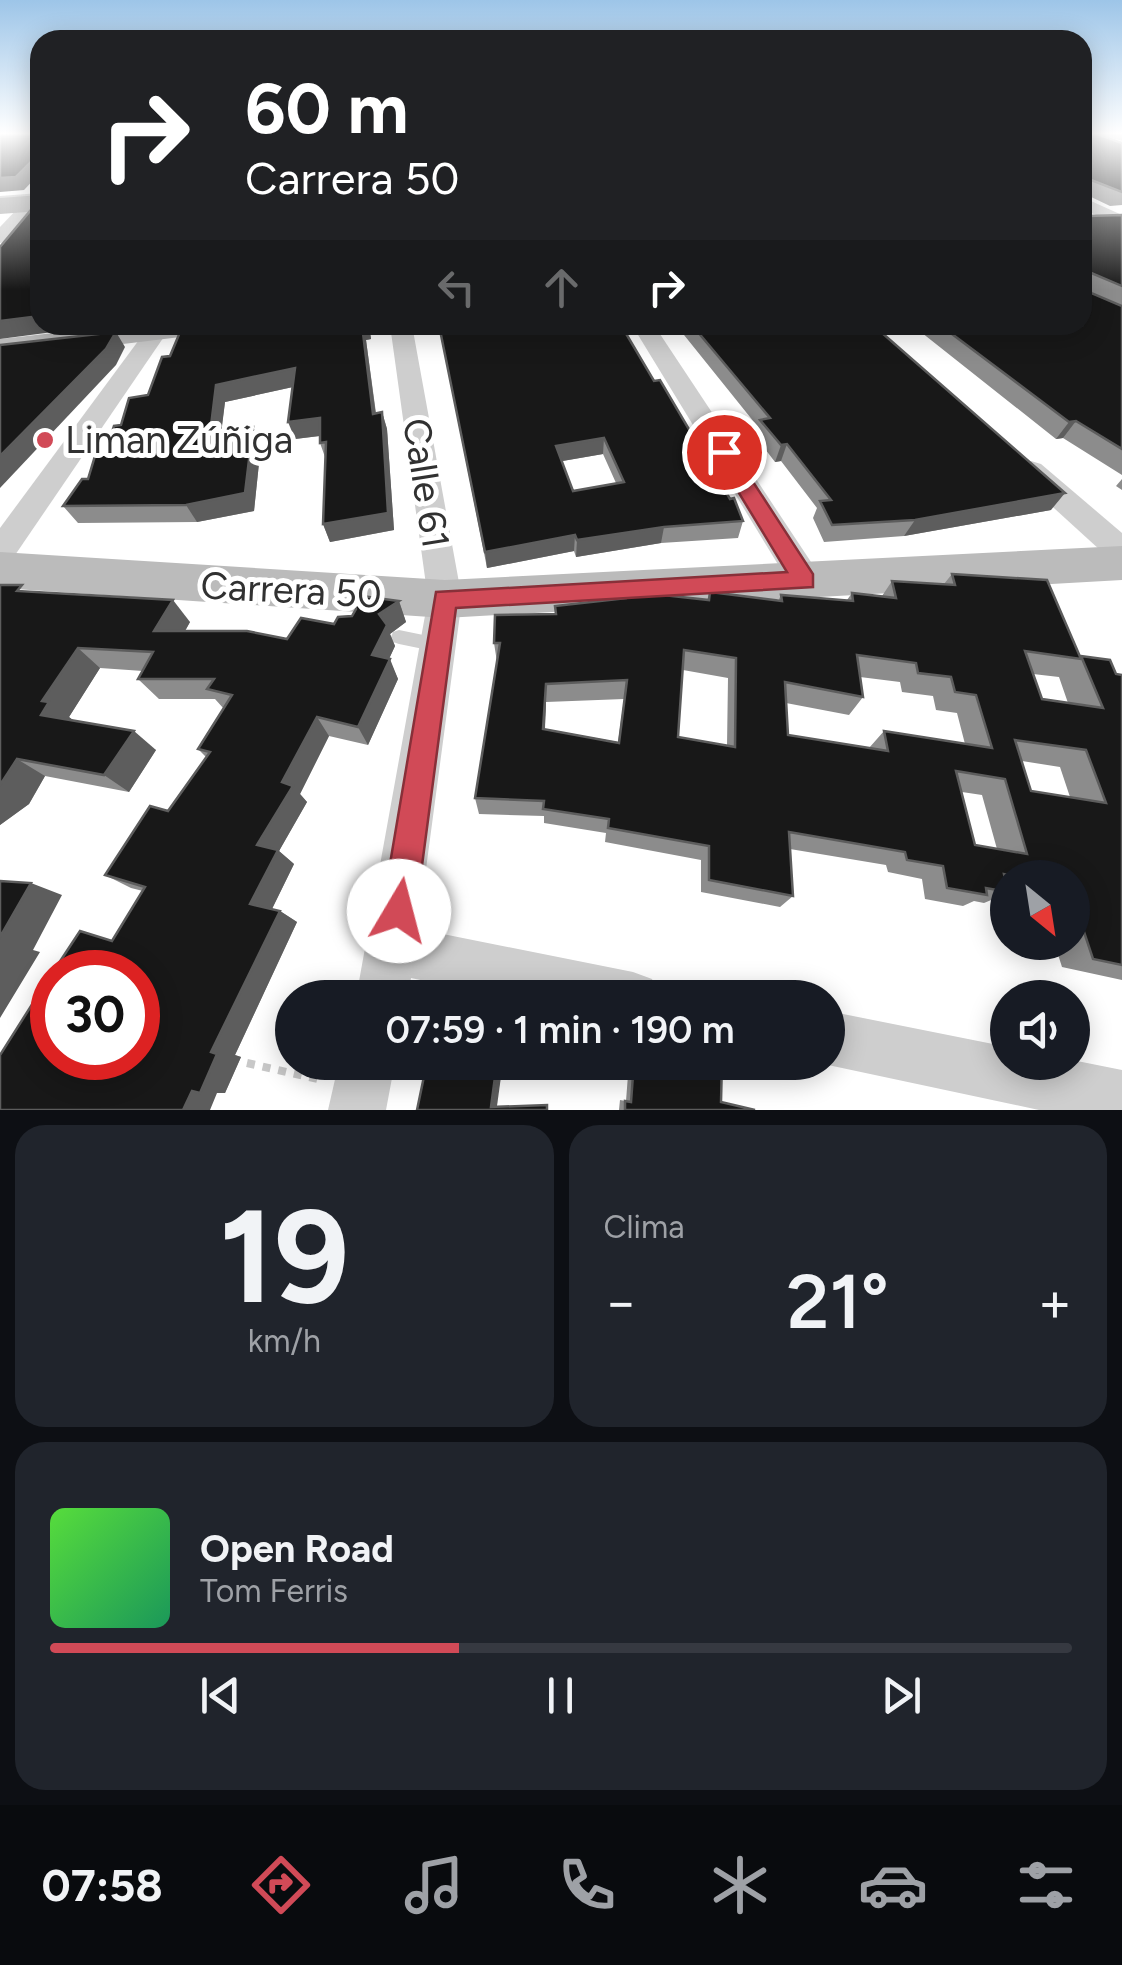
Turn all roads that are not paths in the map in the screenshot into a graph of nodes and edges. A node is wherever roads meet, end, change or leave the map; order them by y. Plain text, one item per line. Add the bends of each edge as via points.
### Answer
1 (30, 198) edge
2 (0, 201) edge
3 (30, 205) edge
4 (1092, 206) edge
5 (1119, 217) edge
6 (1092, 219) edge
7 (0, 238) edge
8 (107, 335) edge
9 (155, 335) edge
10 (403, 335) edge
11 (649, 335) edge
12 (0, 349) edge
13 (1008, 451) edge
14 (0, 552) edge
15 (1122, 552) edge
16 (1122, 563) edge
17 (0, 570) edge
18 (805, 580) junction
19 (445, 599) junction
20 (399, 637) dead end
21 (438, 645) junction
22 (388, 974) edge
23 (449, 980) edge
24 (845, 1042) edge
25 (1122, 1099) edge

1 - 2 main road
3 - 7 street
4 - 5 street
5 - 6 street
8 - 12 street
9 - 14 street
10 - 19 street, Calle 61
11 - 18 street
13 - 15 street
16 - 18 street, Carrera 50 via 1030,577
17 - 19 street, Carrera 50 via 348,604
18 - 19 street, Carrera 50
19 - 21 street, Calle 61
20 - 21 lane
21 - 22 street, Calle 61
22 - 23 street
24 - 25 street

